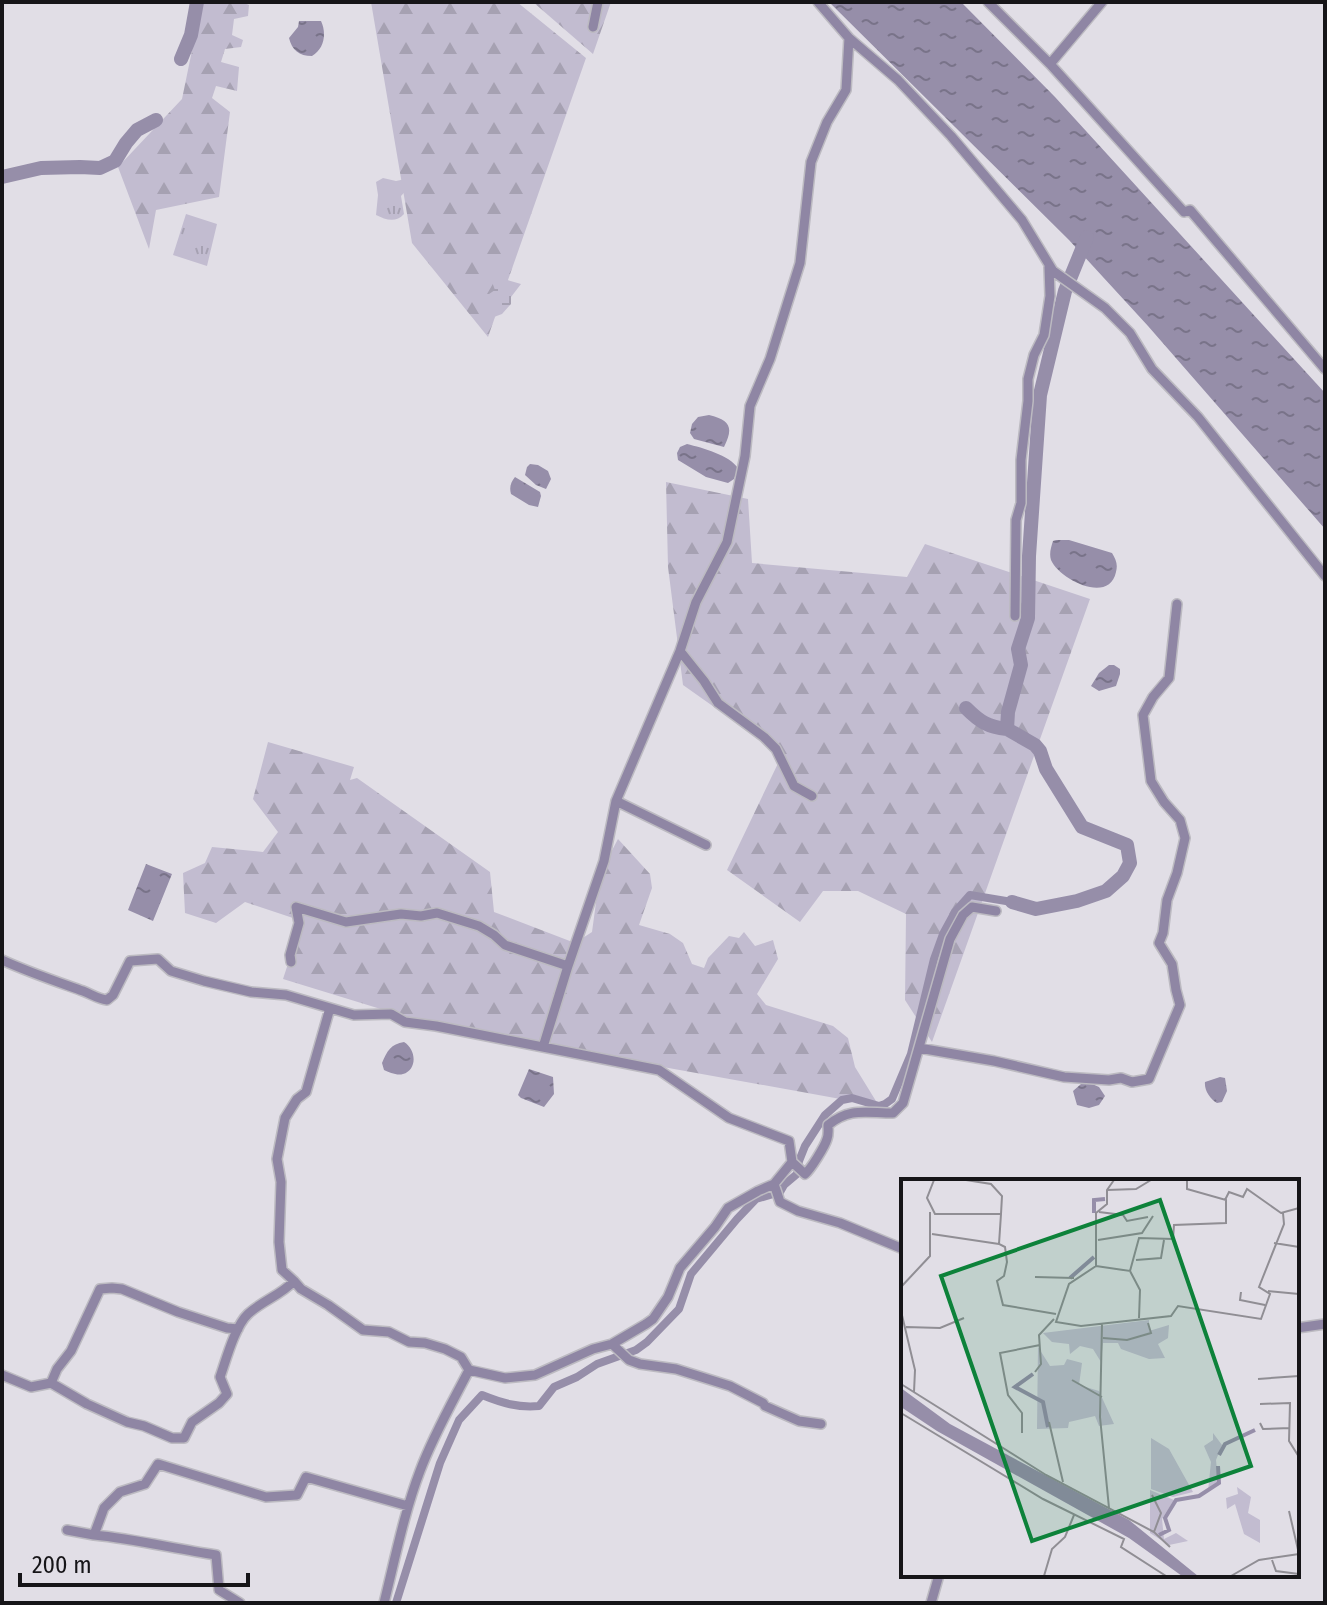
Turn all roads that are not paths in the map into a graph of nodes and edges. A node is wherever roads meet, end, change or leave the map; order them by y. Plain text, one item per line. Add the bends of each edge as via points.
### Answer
1 (598, 2) edge
2 (818, 2) edge
3 (988, 2) edge
4 (1102, 2) edge
5 (593, 27) dead end
6 (849, 38) junction
7 (1050, 64) junction
8 (1050, 267) junction
9 (1325, 369) edge
10 (1325, 576) edge
11 (1177, 604) dead end
12 (1015, 616) dead end
13 (680, 651) junction
14 (812, 796) dead end
15 (616, 801) junction
16 (706, 845) dead end
17 (996, 911) dead end
18 (2, 960) edge
19 (291, 962) dead end
20 (568, 966) junction
21 (330, 1008) junction
22 (543, 1047) junction
23 (919, 1048) junction
24 (792, 1162) junction
25 (774, 1184) junction
26 (901, 1248) edge
27 (294, 1281) junction
28 (1325, 1324) edge
29 (1299, 1328) edge
30 (238, 1329) junction
31 (613, 1346) junction
32 (469, 1370) junction
33 (2, 1375) edge
34 (51, 1383) junction
35 (821, 1424) dead end
36 (408, 1506) junction
37 (67, 1530) dead end
38 (94, 1535) junction
39 (938, 1577) edge
40 (240, 1603) edge
41 (384, 1603) edge
42 (931, 1603) edge

1 - 5 street
2 - 6 street
3 - 7 street
4 - 7 street
6 - 8 street via 951,136 1022,220
6 - 13 street via 846,90 811,162 800,263 750,406 727,542 696,602
7 - 9 street via 1184,212 1190,210
8 - 10 street via 1130,333 1152,369 1198,417
8 - 12 street via 1044,335 1028,379 1016,520
11 - 23 street via 1169,678 1143,715 1151,781 1180,820 1185,838 1159,943 1172,964 1180,1005 1149,1079 1064,1077
13 - 14 street via 718,703 764,737 794,786
13 - 15 street
15 - 16 street
15 - 20 street via 604,861
17 - 23 street via 972,907 963,915 950,939
18 - 21 street via 100,999 113,995 130,961 158,959 171,971 204,981
19 - 20 street via 299,923 296,907 346,922 437,913 479,926 505,945
20 - 22 street
21 - 22 street via 354,1015 391,1014 405,1022
21 - 27 street via 306,1092 285,1118 278,1150 282,1270
22 - 24 street via 659,1070 729,1118 789,1141
23 - 24 street via 903,1103 893,1113 839,1116 828,1125 827,1141 813,1167 805,1174
24 - 25 street
25 - 26 street via 780,1202
25 - 31 street via 728,1208 680,1268 653,1319
27 - 30 street via 249,1312
27 - 32 street via 363,1330 445,1349 461,1357
28 - 29 street
30 - 34 street via 122,1289 100,1289
30 - 34 street via 220,1377 227,1394 192,1422 184,1438 127,1422
31 - 32 street via 526,1377
31 - 35 street via 629,1360 730,1386 799,1421
32 - 36 street via 437,1431
33 - 34 street via 31,1387
36 - 38 street via 306,1477 297,1495 266,1497 158,1464 145,1484 120,1492 104,1508
36 - 41 street
37 - 38 street
38 - 40 street via 216,1555 219,1590
39 - 42 street

